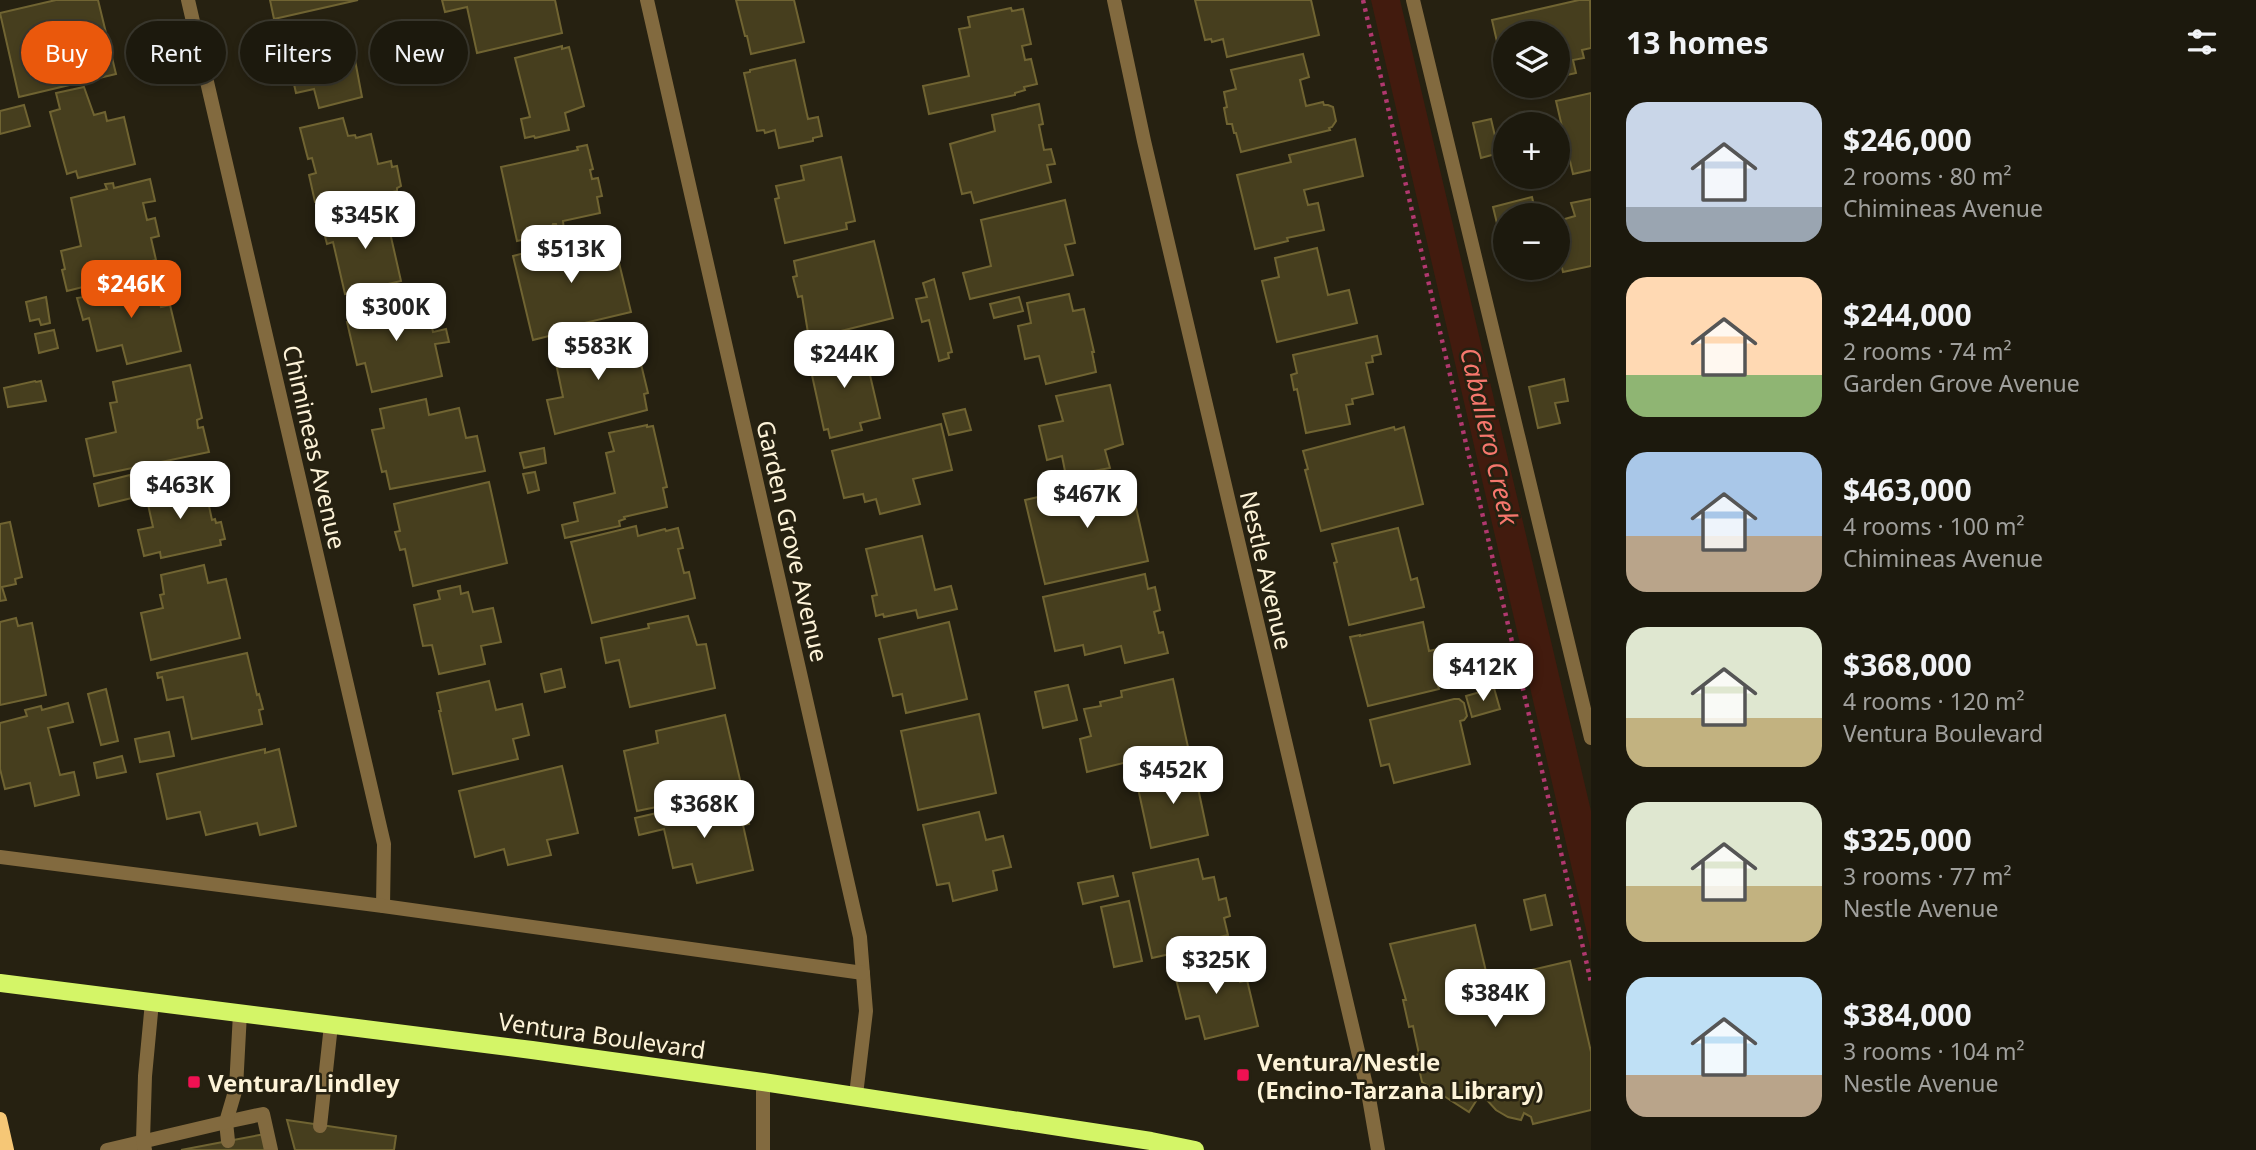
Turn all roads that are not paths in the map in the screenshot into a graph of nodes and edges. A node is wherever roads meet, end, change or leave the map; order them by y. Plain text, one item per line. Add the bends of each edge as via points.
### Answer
1 (188, 0) edge
2 (647, 0) edge
3 (1114, 0) edge
4 (1413, 0) edge
5 (1591, 738) edge
6 (0, 857) edge
7 (383, 906) junction
8 (863, 973) junction
9 (0, 983) edge
10 (152, 1002) junction
11 (240, 1013) junction
12 (331, 1025) junction
13 (763, 1082) junction
14 (856, 1095) junction
15 (0, 1119) edge
16 (226, 1122) junction
17 (320, 1126) dead end
18 (228, 1141) dead end
19 (144, 1145) edge
20 (7, 1150) edge
21 (107, 1150) edge
22 (271, 1150) edge
23 (763, 1150) edge
24 (1195, 1150) edge
25 (1378, 1150) edge

1 - 7 street, Chimineas Avenue via 384,844
2 - 8 street, Garden Grove Avenue via 860,937
3 - 25 street, Nestle Avenue
4 - 5 street
6 - 7 street
7 - 8 street
8 - 14 street, Garden Grove Avenue via 866,1011
9 - 10 main road, Ventura Boulevard
10 - 11 main road, Ventura Boulevard
10 - 19 street
11 - 12 main road, Ventura Boulevard
11 - 16 street via 236,1088
12 - 13 main road, Ventura Boulevard
12 - 17 street
13 - 14 main road, Ventura Boulevard
13 - 23 street
14 - 24 main road, Ventura Boulevard
15 - 20 main road
16 - 18 street
16 - 19 street
16 - 22 street via 263,1114
19 - 21 street

